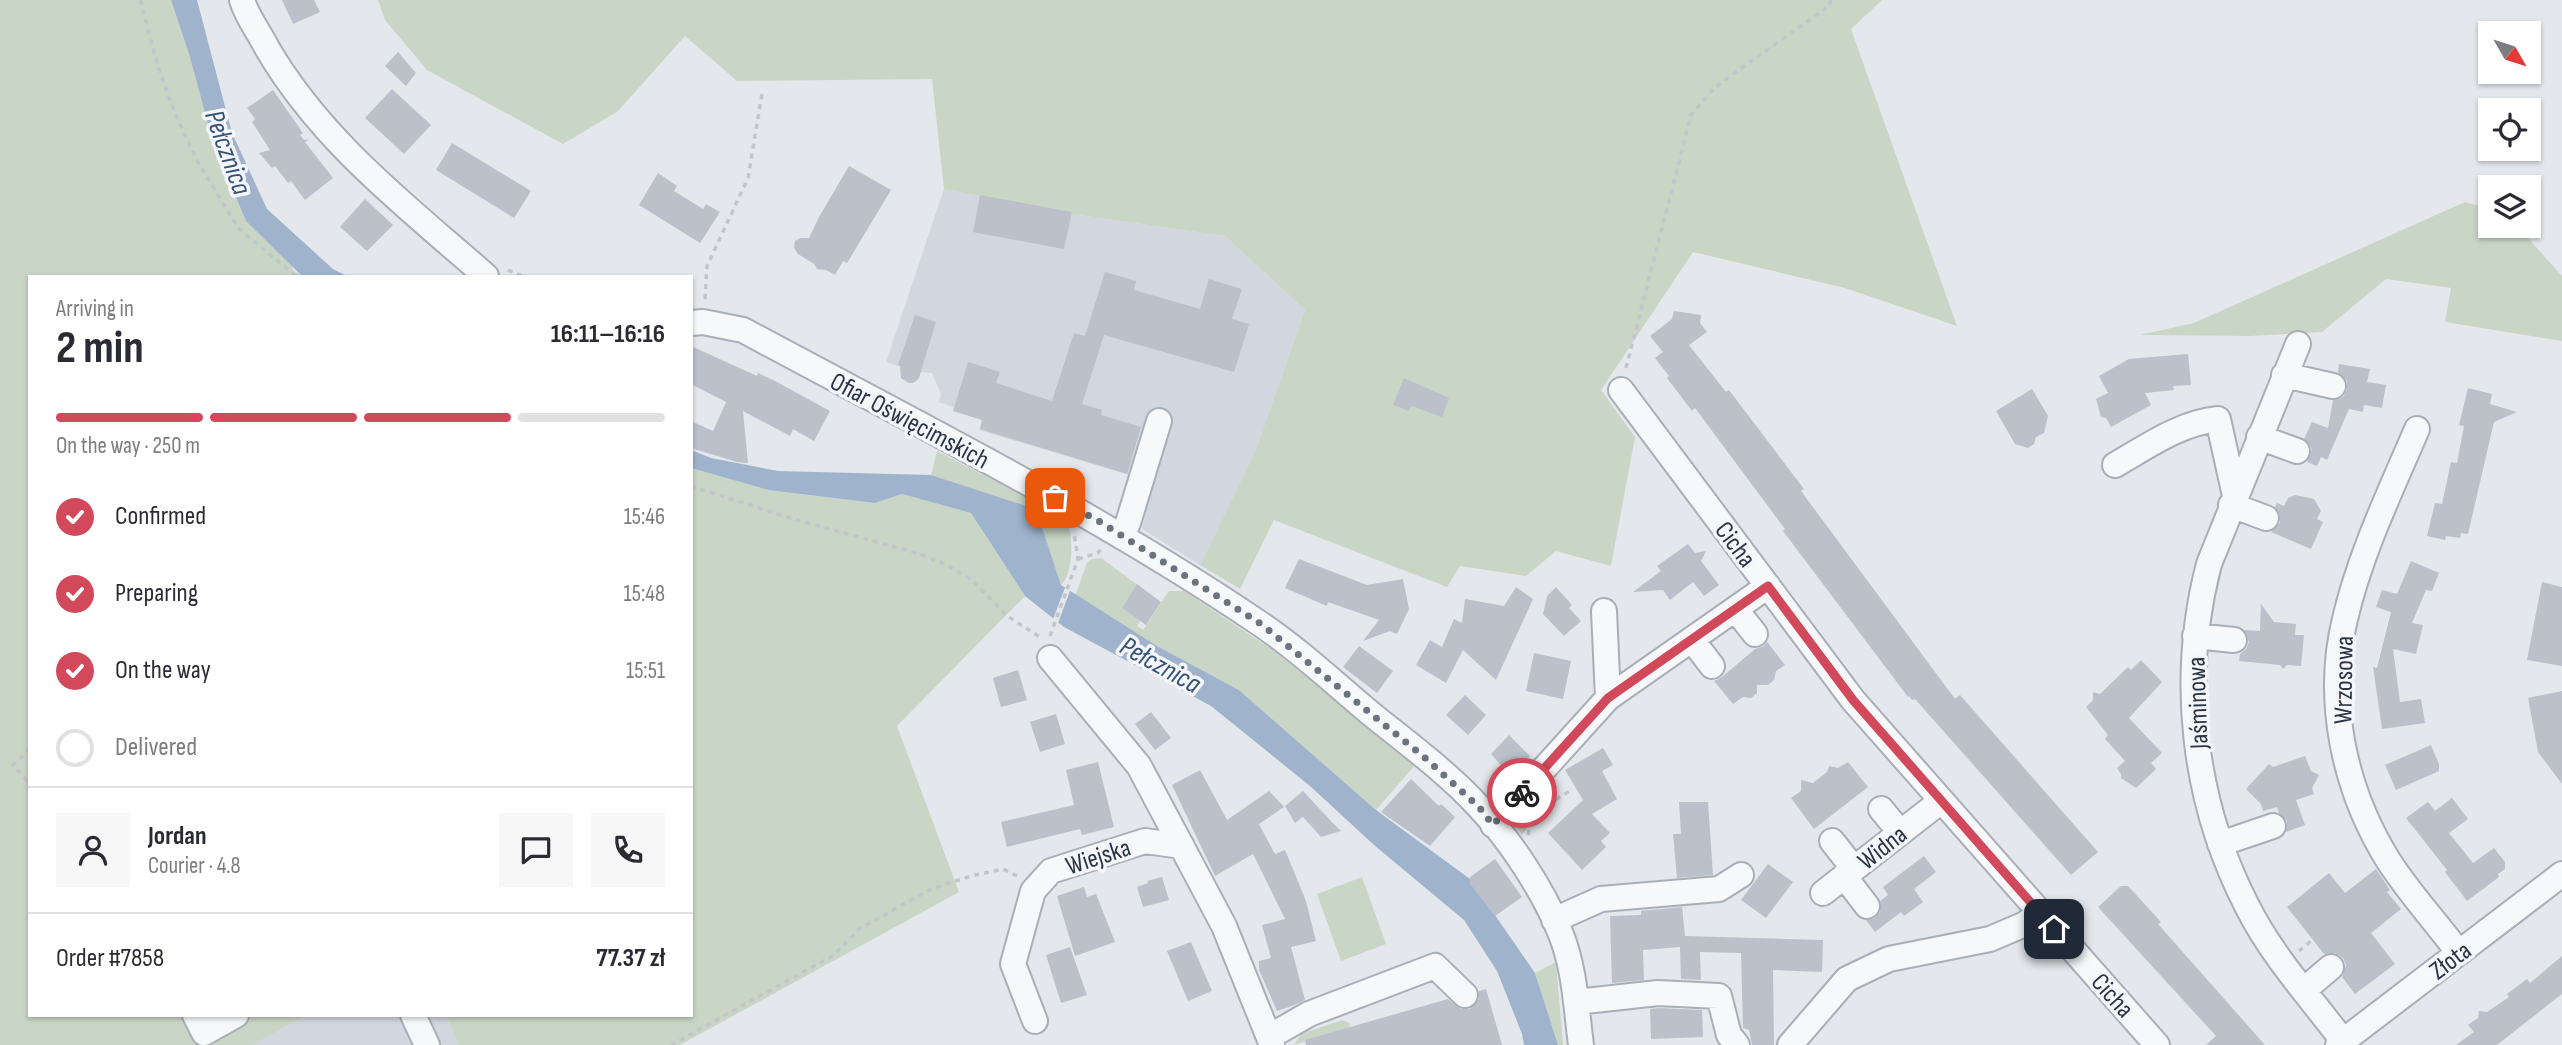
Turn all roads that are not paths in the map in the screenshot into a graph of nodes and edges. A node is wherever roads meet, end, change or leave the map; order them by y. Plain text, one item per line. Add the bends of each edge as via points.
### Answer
1 (242, 0) edge
2 (485, 275) edge
3 (697, 322) edge
4 (2298, 344) dead end
5 (2284, 376) junction
6 (2333, 386) dead end
7 (1621, 390) road end
8 (1159, 421) dead end
9 (2417, 429) dead end
10 (2259, 437) junction
11 (2297, 452) dead end
12 (2115, 465) dead end
13 (2233, 500) junction
14 (2266, 517) dead end
15 (1121, 536) junction
16 (1768, 586) junction
17 (1736, 610) junction
18 (1604, 611) dead end
19 (1755, 634) dead end
20 (2195, 636) junction
21 (1692, 640) junction
22 (2234, 640) dead end
23 (1049, 646) road end
24 (1712, 666) dead end
25 (1608, 698) junction
26 (1941, 801) junction
27 (1881, 808) dead end
28 (1493, 825) junction
29 (2273, 826) dead end
30 (1900, 832) junction
31 (1832, 841) dead end
32 (2220, 844) junction
33 (1182, 846) junction
34 (1849, 873) junction
35 (2562, 874) edge
36 (1741, 875) dead end
37 (1822, 893) dead end
38 (1867, 906) dead end
39 (2040, 914) junction
40 (1554, 920) junction
41 (2459, 953) junction
42 (2331, 967) dead end
43 (2304, 990) junction
44 (1465, 995) dead end
45 (1576, 1002) junction
46 (196, 1017) edge
47 (232, 1017) edge
48 (414, 1017) edge
49 (1035, 1021) dead end
50 (1271, 1041) edge
51 (2340, 1043) edge
52 (427, 1045) edge
53 (1581, 1045) edge
54 (1737, 1045) edge
55 (1790, 1045) edge
56 (2157, 1045) edge

1 - 2 street via 284,76 350,157
3 - 15 street, Ofiar Oświęcimskich via 743,330
4 - 5 street, Jaśminowa
5 - 6 street
5 - 10 street, Jaśminowa
7 - 16 street, Cicha
8 - 15 street
9 - 41 street, Wrzosowa via 2344,621 2338,705 2351,782 2365,817 2388,860
10 - 11 street
10 - 13 street, Jaśminowa
12 - 13 street via 2177,430 2218,419
13 - 14 street
13 - 20 street, Jaśminowa via 2203,586
15 - 28 street, Ofiar Oświęcimskich via 1261,624 1424,757
16 - 17 street
16 - 26 street, Cicha via 1853,700
17 - 19 street
17 - 21 street
18 - 25 street
20 - 22 street
20 - 32 street, Jaśminowa via 2195,723 2208,809
21 - 24 street
21 - 25 street
23 - 33 street via 1139,766
25 - 28 street
26 - 30 street, Widna
26 - 39 street, Cicha
27 - 30 street
28 - 40 street, Ofiar Oświęcimskich via 1535,883
29 - 32 street
30 - 34 street, Widna
31 - 34 street
32 - 43 street, Jaśminowa via 2248,908
33 - 49 street, Wiejska via 1145,841 1051,871 1033,891 1013,964
33 - 50 street via 1224,926
34 - 37 street, Widna
34 - 38 street
35 - 41 street, Złota
36 - 40 street via 1719,889 1601,898
39 - 55 street via 1990,939 1889,959 1847,979
39 - 56 street, Cicha
40 - 45 street, Ofiar Oświęcimskich via 1569,958
41 - 51 street, Złota
42 - 43 street
43 - 51 street, Jaśminowa
44 - 50 street via 1435,966 1309,1014
45 - 53 street, Ofiar Oświęcimskich
45 - 54 street via 1658,993 1719,996 1728,1035
46 - 47 street via 204,1033
48 - 52 street

